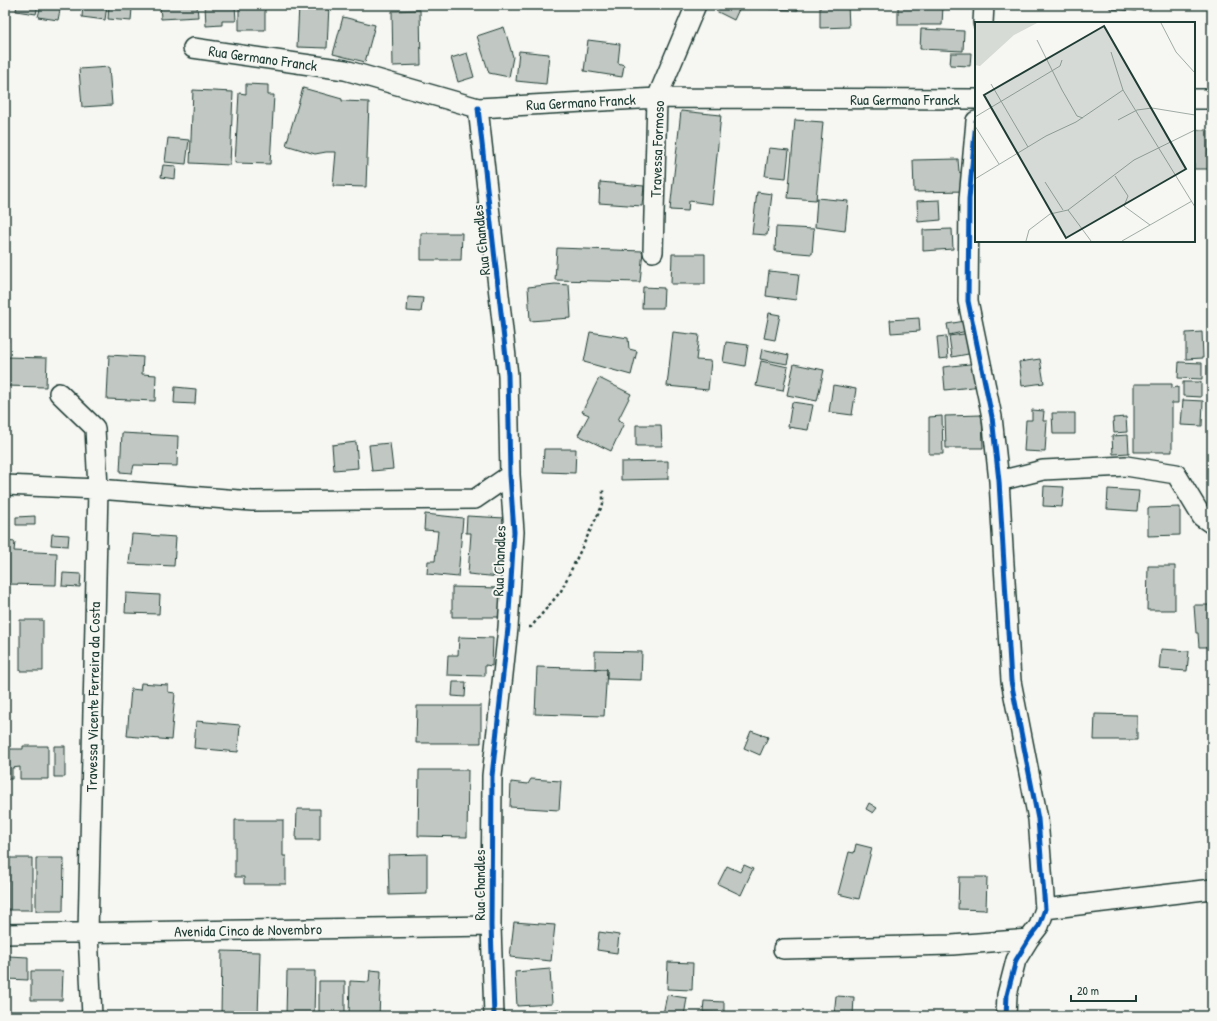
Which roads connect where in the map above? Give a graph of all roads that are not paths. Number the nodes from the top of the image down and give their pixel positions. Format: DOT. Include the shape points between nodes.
graph roads {
  1 [pos="696,5"];
  2 [pos="984,5"];
  3 [pos="983,22"];
  4 [pos="193,48"];
  5 [pos="657,98"];
  6 [pos="975,99"];
  7 [pos="1195,99"];
  8 [pos="1212,99"];
  9 [pos="478,108"];
  10 [pos="975,132"];
  11 [pos="653,252"];
  12 [pos="59,393"];
  13 [pos="510,474"];
  14 [pos="999,481"];
  15 [pos="5,485"];
  16 [pos="98,489"];
  17 [pos="1212,524"];
  18 [pos="1212,889"];
  19 [pos="1045,908"];
  20 [pos="491,926"];
  21 [pos="88,933"];
  22 [pos="5,934"];
  23 [pos="1029,939"];
  24 [pos="783,949"];
  25 [pos="92,1016"];
  26 [pos="494,1016"];
  27 [pos="1006,1016"];
  1 -- 5 [label="street, Travessa Formoso"];
  2 -- 3 [label="street"];
  4 -- 9 [label="street, Rua Germano Franck" via="345,70"];
  5 -- 6 [label="street, Rua Germano Franck"];
  5 -- 9 [label="street, Rua Germano Franck"];
  5 -- 11 [label="street, Travessa Formoso"];
  7 -- 8 [label="street"];
  9 -- 13 [label="street, Rua Chandles" via="508,375"];
  10 -- 14 [label="street" via="969,199 968,301 992,417"];
  12 -- 16 [label="street, Travessa Vicente Ferreira da Costa" via="94,428"];
  13 -- 16 [label="street" via="475,499 252,501"];
  13 -- 20 [label="street, Rua Chandles" via="514,532 508,628 492,776"];
  14 -- 17 [label="street" via="1043,470 1126,466 1176,474 1202,517"];
  14 -- 19 [label="street" via="1011,681 1038,819"];
  15 -- 16 [label="street"];
  16 -- 21 [label="street, Travessa Vicente Ferreira da Costa"];
  18 -- 19 [label="street"];
  19 -- 23 [label="street" via="1039,926"];
  20 -- 21 [label="street, Avenida Cinco de Novembro"];
  20 -- 26 [label="street, Rua Chandles"];
  21 -- 22 [label="street, Avenida Cinco de Novembro"];
  21 -- 25 [label="street, Travessa Vicente Ferreira da Costa"];
  23 -- 24 [label="street" via="952,945"];
  23 -- 27 [label="street" via="1016,960 1007,995"];
}
